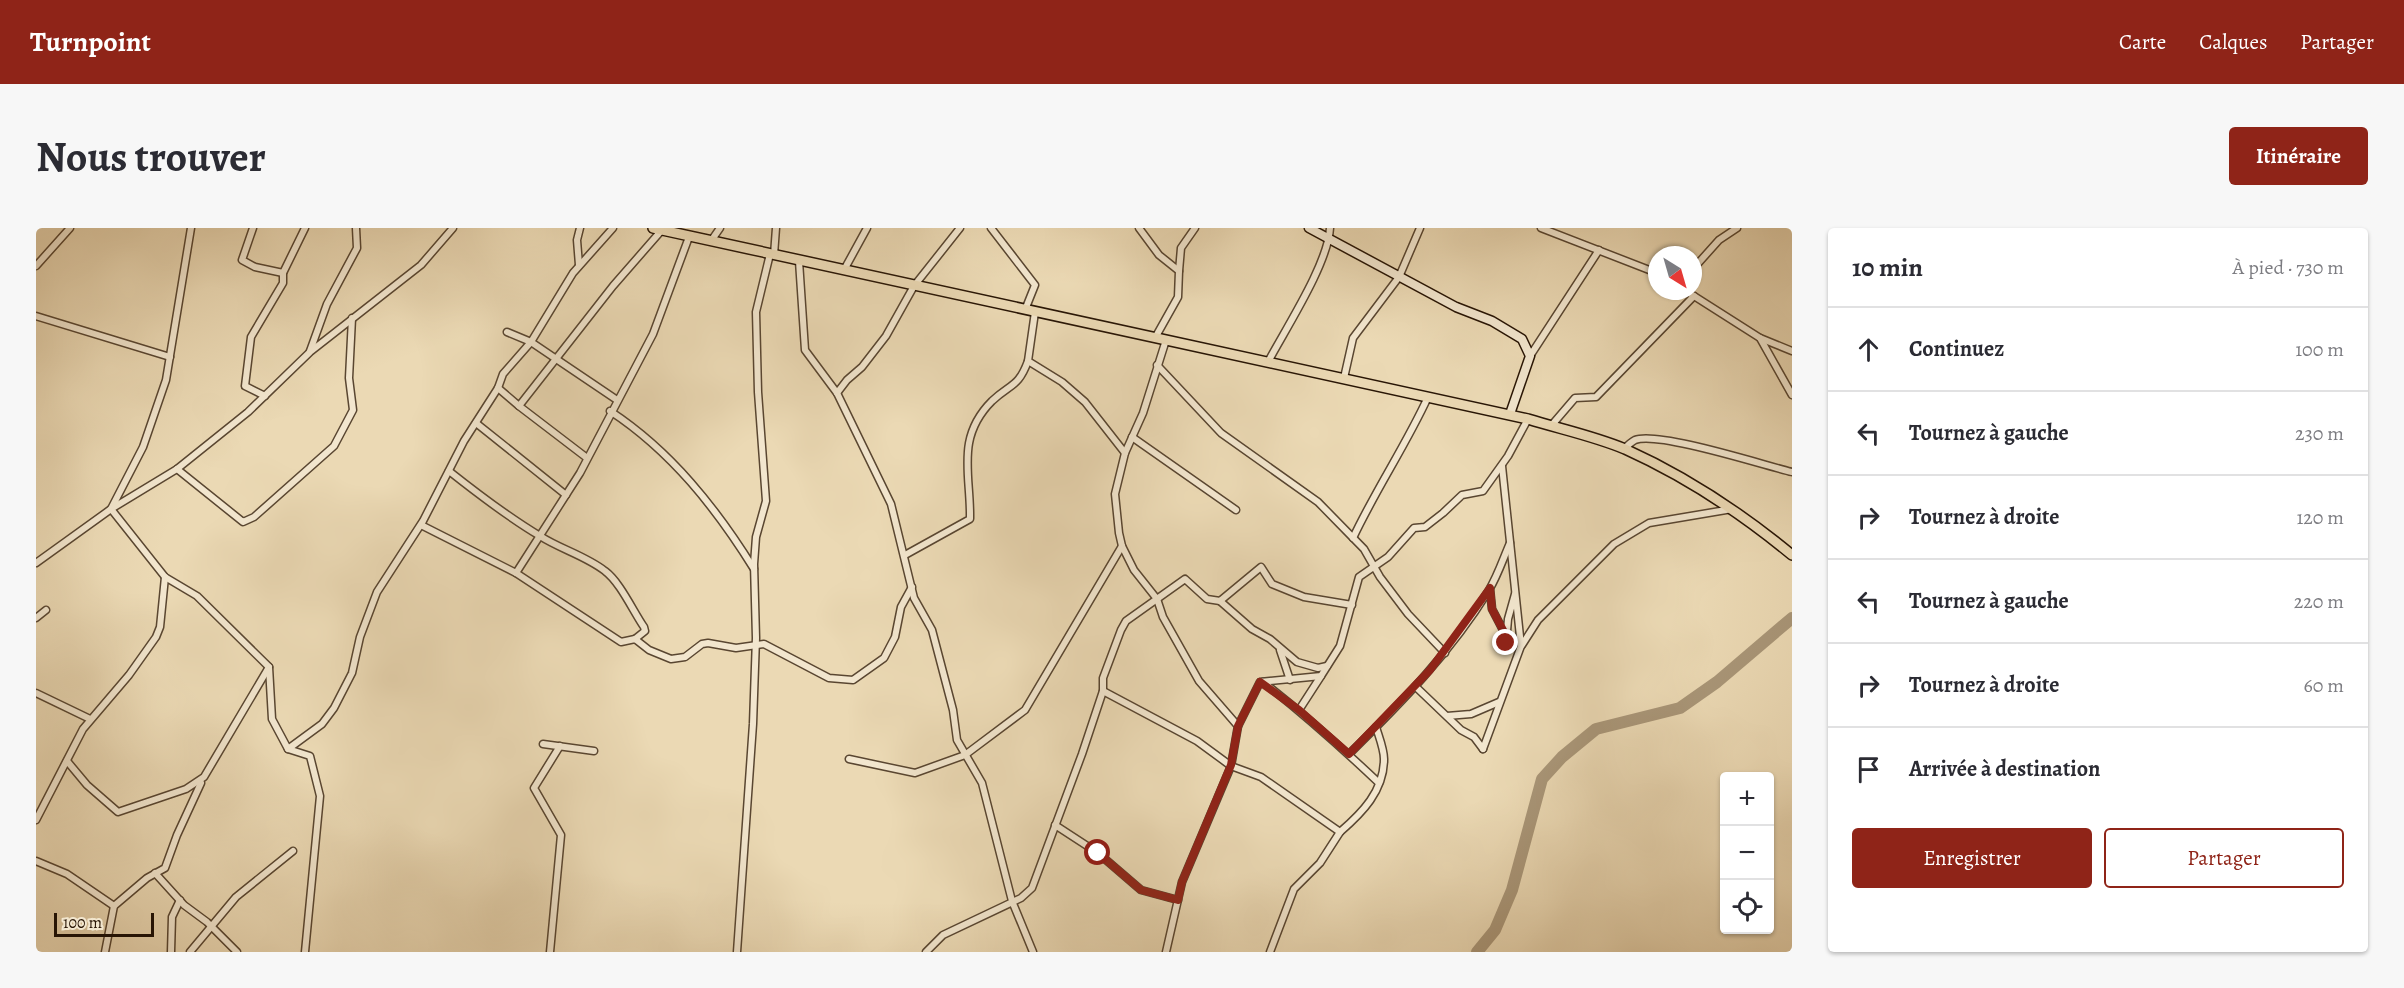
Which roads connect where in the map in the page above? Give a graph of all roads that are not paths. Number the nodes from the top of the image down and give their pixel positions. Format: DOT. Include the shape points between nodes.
graph roads {
  1 [pos="69,228"];
  2 [pos="191,228"];
  3 [pos="254,228"];
  4 [pos="305,228"];
  5 [pos="356,228"];
  6 [pos="453,228"];
  7 [pos="579,228"];
  8 [pos="613,228"];
  9 [pos="720,228"];
  10 [pos="776,228"];
  11 [pos="867,228"];
  12 [pos="960,228"];
  13 [pos="991,228"];
  14 [pos="1140,228"];
  15 [pos="1195,228"];
  16 [pos="1309,228"];
  17 [pos="1330,228"];
  18 [pos="1419,228"];
  19 [pos="1541,228"];
  20 [pos="1737,228"];
  21 [pos="657,229"];
  22 [pos="688,237"];
  23 [pos="1329,240"];
  24 [pos="711,241"];
  25 [pos="1599,250"];
  26 [pos="772,255"];
  27 [pos="1702,259"];
  28 [pos="799,261"];
  29 [pos="579,265"];
  30 [pos="36,266"];
  31 [pos="1648,269"];
  32 [pos="844,270"];
  33 [pos="1179,271"];
  34 [pos="283,273"];
  35 [pos="1399,277"];
  36 [pos="914,286"];
  37 [pos="1683,300"];
  38 [pos="1700,300"];
  39 [pos="1030,311"];
  40 [pos="36,316"];
  41 [pos="352,318"];
  42 [pos="507,332"];
  43 [pos="1155,338"];
  44 [pos="1760,338"];
  45 [pos="1166,340"];
  46 [pos="531,342"];
  47 [pos="1792,351"];
  48 [pos="310,352"];
  49 [pos="1530,356"];
  50 [pos="170,357"];
  51 [pos="554,360"];
  52 [pos="1028,361"];
  53 [pos="1268,362"];
  54 [pos="1157,365"];
  55 [pos="1344,378"];
  56 [pos="498,388"];
  57 [pos="837,393"];
  58 [pos="1792,395"];
  59 [pos="265,396"];
  60 [pos="1428,397"];
  61 [pos="617,400"];
  62 [pos="519,406"];
  63 [pos="610,411"];
  64 [pos="1510,414"];
  65 [pos="1528,419"];
  66 [pos="476,423"];
  67 [pos="1551,426"];
  68 [pos="1132,437"];
  69 [pos="1624,449"];
  70 [pos="1125,453"];
  71 [pos="587,458"];
  72 [pos="1502,465"];
  73 [pos="177,469"];
  74 [pos="449,471"];
  75 [pos="1792,472"];
  76 [pos="566,495"];
  77 [pos="1733,508"];
  78 [pos="111,509"];
  79 [pos="1236,510"];
  80 [pos="421,525"];
  81 [pos="541,537"];
  82 [pos="1353,538"];
  83 [pos="1510,543"];
  84 [pos="1122,546"];
  85 [pos="905,555"];
  86 [pos="1792,555"];
  87 [pos="36,562"];
  88 [pos="1374,566"];
  89 [pos="754,569"];
  90 [pos="516,573"];
  91 [pos="165,577"];
  92 [pos="912,587"];
  93 [pos="1490,588"];
  94 [pos="1516,590"];
  95 [pos="1157,599"];
  96 [pos="1220,601"];
  97 [pos="1352,605"];
  98 [pos="46,610"];
  99 [pos="36,618"];
  100 [pos="635,639"];
  101 [pos="756,644"];
  102 [pos="1279,646"];
  103 [pos="1521,646"];
  104 [pos="1445,653"];
  105 [pos="1327,666"];
  106 [pos="269,667"];
  107 [pos="1321,676"];
  108 [pos="1290,680"];
  109 [pos="1263,682"];
  110 [pos="1416,687"];
  111 [pos="1103,691"];
  112 [pos="36,693"];
  113 [pos="1499,702"];
  114 [pos="1299,710"];
  115 [pos="1447,716"];
  116 [pos="90,719"];
  117 [pos="1238,726"];
  118 [pos="1376,727"];
  119 [pos="543,744"];
  120 [pos="560,746"];
  121 [pos="288,749"];
  122 [pos="594,751"];
  123 [pos="1349,754"];
  124 [pos="965,755"];
  125 [pos="849,759"];
  126 [pos="67,761"];
  127 [pos="1231,765"];
  128 [pos="205,775"];
  129 [pos="1379,783"];
  130 [pos="37,816"];
  131 [pos="1055,825"];
  132 [pos="1340,832"];
  133 [pos="293,851"];
  134 [pos="36,861"];
  135 [pos="155,873"];
  136 [pos="180,900"];
  137 [pos="1178,900"];
  138 [pos="1012,901"];
  139 [pos="114,906"];
  140 [pos="212,927"];
  141 [pos="105,952"];
  142 [pos="171,952"];
  143 [pos="190,952"];
  144 [pos="237,952"];
  145 [pos="305,952"];
  146 [pos="550,952"];
  147 [pos="737,952"];
  148 [pos="926,952"];
  149 [pos="1033,952"];
  150 [pos="1166,952"];
  151 [pos="1270,952"];
  1 -- 30 [label="street"];
  2 -- 50 [label="street"];
  3 -- 34 [label="street" via="242,260"];
  4 -- 34 [label="street"];
  5 -- 48 [label="street" via="357,248 327,304"];
  6 -- 41 [label="street" via="421,265"];
  7 -- 29 [label="street"];
  8 -- 29 [label="street"];
  9 -- 24 [label="street"];
  10 -- 26 [label="street"];
  11 -- 32 [label="street"];
  12 -- 36 [label="street"];
  13 -- 39 [label="street" via="1035,285"];
  14 -- 33 [label="street" via="1159,255"];
  15 -- 33 [label="street" via="1181,248"];
  16 -- 23 [label="street"];
  17 -- 23 [label="street"];
  18 -- 35 [label="street"];
  19 -- 25 [label="street"];
  20 -- 27 [label="street"];
  21 -- 22 [label="main road"];
  21 -- 51 [label="street"];
  22 -- 24 [label="main road"];
  22 -- 61 [label="street" via="653,334"];
  23 -- 35 [label="street"];
  23 -- 53 [label="street"];
  24 -- 26 [label="main road"];
  25 -- 31 [label="street"];
  25 -- 49 [label="street"];
  26 -- 28 [label="main road"];
  26 -- 89 [label="street" via="756,312 766,501 756,537"];
  28 -- 32 [label="main road"];
  28 -- 57 [label="street" via="805,350"];
  29 -- 46 [label="street"];
  32 -- 36 [label="main road"];
  33 -- 43 [label="street" via="1178,297"];
  34 -- 59 [label="street" via="283,283 251,337 245,386"];
  35 -- 49 [label="street" via="1522,339"];
  35 -- 55 [label="street" via="1353,338"];
  36 -- 39 [label="main road"];
  36 -- 57 [label="street" via="886,336"];
  37 -- 67 [label="street" via="1596,397 1575,398"];
  38 -- 44 [label="street"];
  39 -- 43 [label="main road"];
  39 -- 52 [label="street"];
  40 -- 50 [label="street"];
  41 -- 48 [label="street"];
  41 -- 73 [label="street" via="352,410 334,446 254,517 243,522"];
  42 -- 46 [label="street"];
  43 -- 45 [label="main road"];
  44 -- 47 [label="street"];
  44 -- 58 [label="street"];
  45 -- 53 [label="main road"];
  45 -- 54 [label="street"];
  46 -- 51 [label="street"];
  46 -- 56 [label="street" via="504,374"];
  48 -- 59 [label="street"];
  49 -- 64 [label="street"];
  50 -- 78 [label="street" via="143,447"];
  51 -- 61 [label="street"];
  51 -- 62 [label="street"];
  52 -- 70 [label="street" via="1085,402"];
  52 -- 85 [label="street" via="1022,378 992,402 972,430 966,455 970,519"];
  53 -- 55 [label="main road"];
  54 -- 68 [label="street"];
  54 -- 82 [label="street" via="1221,434 1318,502"];
  55 -- 60 [label="main road"];
  56 -- 62 [label="street"];
  56 -- 66 [label="street"];
  57 -- 85 [label="street" via="891,504"];
  59 -- 73 [label="street"];
  60 -- 64 [label="main road"];
  60 -- 82 [label="street"];
  61 -- 63 [label="street"];
  62 -- 71 [label="street"];
  63 -- 71 [label="street"];
  63 -- 89 [label="street" via="666,454 723,522"];
  64 -- 65 [label="main road"];
  65 -- 67 [label="main road"];
  65 -- 72 [label="street"];
  66 -- 74 [label="street"];
  66 -- 76 [label="street"];
  67 -- 69 [label="main road"];
  68 -- 70 [label="street"];
  68 -- 79 [label="street"];
  69 -- 75 [label="street" via="1636,440 1655,440 1707,449"];
  69 -- 77 [label="main road"];
  70 -- 84 [label="street" via="1115,494"];
  71 -- 76 [label="street"];
  72 -- 83 [label="street"];
  72 -- 88 [label="street" via="1483,491 1462,495 1434,520 1414,528 1388,557"];
  73 -- 78 [label="street"];
  74 -- 80 [label="street"];
  74 -- 81 [label="street"];
  76 -- 81 [label="street"];
  77 -- 86 [label="main road"];
  77 -- 103 [label="street" via="1649,524 1614,544 1538,620"];
  78 -- 87 [label="street"];
  78 -- 91 [label="street"];
  80 -- 90 [label="street"];
  80 -- 121 [label="street" via="377,592 352,673 334,708 322,724"];
  81 -- 90 [label="street"];
  81 -- 100 [label="street" via="611,576 644,627 645,631"];
  82 -- 88 [label="street"];
  83 -- 93 [label="street"];
  83 -- 94 [label="street"];
  84 -- 95 [label="street" via="1134,570"];
  84 -- 124 [label="street" via="1025,710"];
  85 -- 92 [label="street"];
  88 -- 97 [label="street" via="1359,578"];
  88 -- 104 [label="street" via="1408,614"];
  89 -- 101 [label="street"];
  90 -- 100 [label="street" via="621,642"];
  91 -- 106 [label="street" via="197,596"];
  91 -- 116 [label="street" via="156,637"];
  92 -- 101 [label="street" via="884,658 854,680 829,678 764,644"];
  92 -- 124 [label="street" via="932,630 957,740"];
  93 -- 94 [label="street" via="1492,609 1506,643"];
  93 -- 104 [label="street"];
  94 -- 103 [label="street"];
  95 -- 96 [label="street" via="1185,579 1207,599"];
  95 -- 111 [label="street" via="1123,624 1102,678"];
  95 -- 117 [label="street" via="1199,681"];
  96 -- 97 [label="street" via="1261,567 1272,584 1304,597"];
  96 -- 102 [label="street"];
  97 -- 105 [label="street" via="1340,646"];
  98 -- 99 [label="street"];
  100 -- 101 [label="street" via="671,659 685,657 702,644 736,648"];
  101 -- 147 [label="street"];
  102 -- 105 [label="street" via="1298,662 1318,668"];
  102 -- 108 [label="street"];
  103 -- 113 [label="street"];
  104 -- 110 [label="street"];
  105 -- 107 [label="street"];
  106 -- 121 [label="street" via="272,719"];
  106 -- 128 [label="street"];
  107 -- 108 [label="street"];
  107 -- 114 [label="street"];
  108 -- 109 [label="street"];
  109 -- 114 [label="street"];
  109 -- 117 [label="street"];
  110 -- 115 [label="street"];
  110 -- 118 [label="street"];
  111 -- 127 [label="street" via="1197,741"];
  111 -- 131 [label="street"];
  112 -- 116 [label="street"];
  113 -- 115 [label="street" via="1471,714"];
  113 -- 115 [label="street" via="1483,749"];
  114 -- 123 [label="street"];
  116 -- 126 [label="street"];
  117 -- 127 [label="street"];
  118 -- 123 [label="street"];
  118 -- 129 [label="street" via="1384,759"];
  119 -- 120 [label="street"];
  120 -- 122 [label="street"];
  120 -- 146 [label="street" via="534,788 561,835"];
  121 -- 145 [label="street" via="310,756 320,796"];
  123 -- 129 [label="street"];
  124 -- 125 [label="street" via="915,773"];
  124 -- 138 [label="street" via="981,783"];
  126 -- 128 [label="street" via="118,812 186,789"];
  126 -- 130 [label="street"];
  127 -- 132 [label="street" via="1262,777"];
  127 -- 137 [label="street"];
  128 -- 135 [label="street" via="165,868"];
  129 -- 132 [label="street" via="1365,810"];
  131 -- 137 [label="street" via="1098,853 1141,890"];
  131 -- 138 [label="street" via="1032,888"];
  132 -- 151 [label="street" via="1320,863 1294,889"];
  133 -- 140 [label="street" via="236,897"];
  134 -- 139 [label="street" via="67,874"];
  135 -- 136 [label="street"];
  135 -- 139 [label="street"];
  136 -- 140 [label="street"];
  136 -- 142 [label="street" via="172,916"];
  137 -- 150 [label="street"];
  138 -- 148 [label="street" via="943,935"];
  138 -- 149 [label="street"];
  139 -- 141 [label="street"];
  140 -- 143 [label="street"];
  140 -- 144 [label="street"];
}
